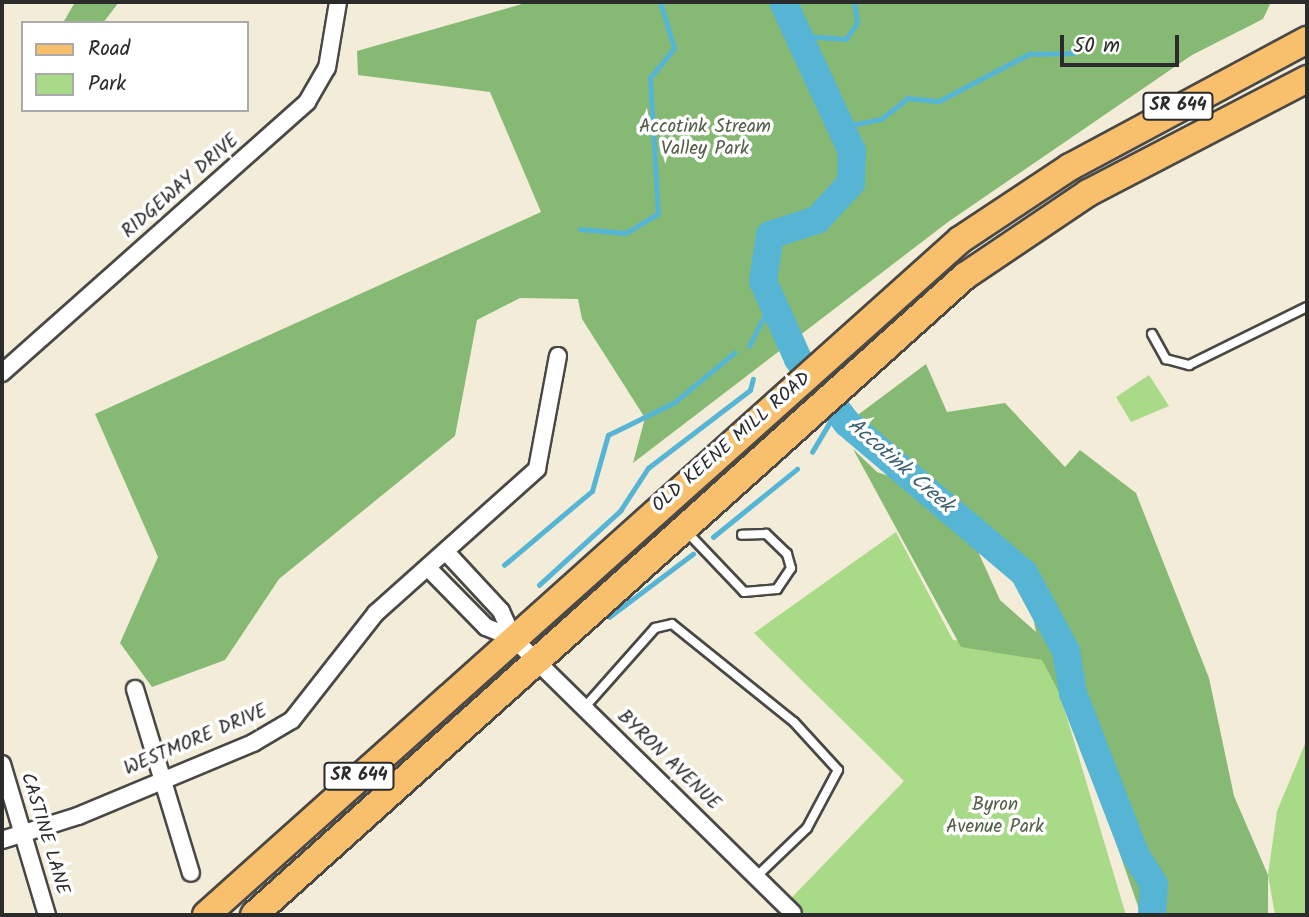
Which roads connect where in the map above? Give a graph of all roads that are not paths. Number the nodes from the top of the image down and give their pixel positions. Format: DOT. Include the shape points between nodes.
graph roads {
  1 [pos="338,2"];
  2 [pos="1307,40"];
  3 [pos="1307,79"];
  4 [pos="1307,307"];
  5 [pos="1152,334"];
  6 [pos="558,356"];
  7 [pos="2,373"];
  8 [pos="680,527"];
  9 [pos="742,535"];
  10 [pos="448,554"];
  11 [pos="430,570"];
  12 [pos="513,638"];
  13 [pos="536,660"];
  14 [pos="135,690"];
  15 [pos="584,708"];
  16 [pos="2,764"];
  17 [pos="162,777"];
  18 [pos="23,834"];
  19 [pos="2,840"];
  20 [pos="191,873"];
  21 [pos="756,877"];
  22 [pos="793,913"];
  23 [pos="47,915"];
  24 [pos="206,915"];
  25 [pos="254,915"];
  1 -- 7 [label="street, RIDGEWAY DRIVE" via="327,68 307,103"];
  2 -- 12 [label="main road, OLD KEENE MILL ROAD / SR 644" via="1167,111 1017,200 960,240"];
  3 -- 8 [label="main road, OLD KEENE MILL ROAD / SR 644" via="1064,207 965,276"];
  4 -- 5 [label="lane" via="1189,365 1166,359"];
  6 -- 10 [label="street, WESTMORE DRIVE" via="537,469"];
  8 -- 9 [label="lane" via="744,592 777,589 790,568 787,554 765,534"];
  8 -- 13 [label="main road, OLD KEENE MILL ROAD / SR 644"];
  10 -- 11 [label="street, WESTMORE DRIVE"];
  10 -- 12 [label="street" via="501,611"];
  11 -- 12 [label="street" via="486,627"];
  11 -- 17 [label="street, WESTMORE DRIVE" via="376,614 292,720 253,743"];
  12 -- 13 [label="street, BYRON AVENUE"];
  12 -- 24 [label="main road, OLD KEENE MILL ROAD / SR 644"];
  13 -- 15 [label="street, BYRON AVENUE"];
  13 -- 25 [label="main road, OLD KEENE MILL ROAD / SR 644"];
  14 -- 17 [label="street"];
  15 -- 21 [label="street, BYRON AVENUE"];
  15 -- 21 [label="lane" via="655,628 672,624 794,722 838,770 807,828"];
  16 -- 18 [label="street, CASTINE LANE"];
  17 -- 18 [label="street, WESTMORE DRIVE"];
  17 -- 20 [label="street"];
  18 -- 19 [label="street, WESTMORE DRIVE"];
  18 -- 23 [label="street, CASTINE LANE"];
  21 -- 22 [label="street, BYRON AVENUE"];
}
